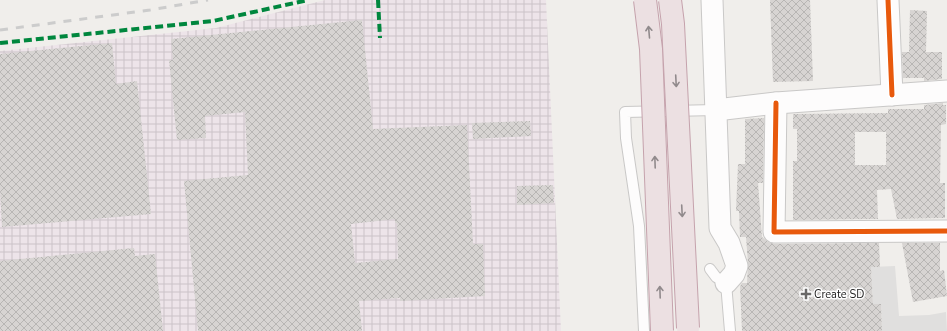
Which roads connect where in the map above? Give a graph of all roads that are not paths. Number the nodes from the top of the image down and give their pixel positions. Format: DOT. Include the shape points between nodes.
graph roads {
  1 [pos="645,0"];
  2 [pos="670,0"];
  3 [pos="712,0"];
  4 [pos="888,0"];
  5 [pos="947,92"];
  6 [pos="892,95"];
  7 [pos="776,103"];
  8 [pos="716,110"];
  9 [pos="947,231"];
  10 [pos="710,269"];
  11 [pos="726,283"];
  12 [pos="688,328"];
  13 [pos="644,331"];
  14 [pos="662,331"];
  15 [pos="730,331"];
  14 -- 1 [label="highway, one-way, bridge" via="651,49"];
  2 -- 12 [label="highway, one-way, bridge"];
  3 -- 8 [label="street"];
  4 -- 6 [label="street"];
  5 -- 6 [label="street"];
  6 -- 7 [label="street"];
  7 -- 8 [label="street"];
  7 -- 9 [label="street" via="774,232"];
  8 -- 11 [label="street" via="720,228 729,243 737,266"];
  8 -- 13 [label="lane" via="625,112 626,138 639,226"];
  10 -- 11 [label="lane" via="716,277"];
  11 -- 15 [label="lane"];
}
